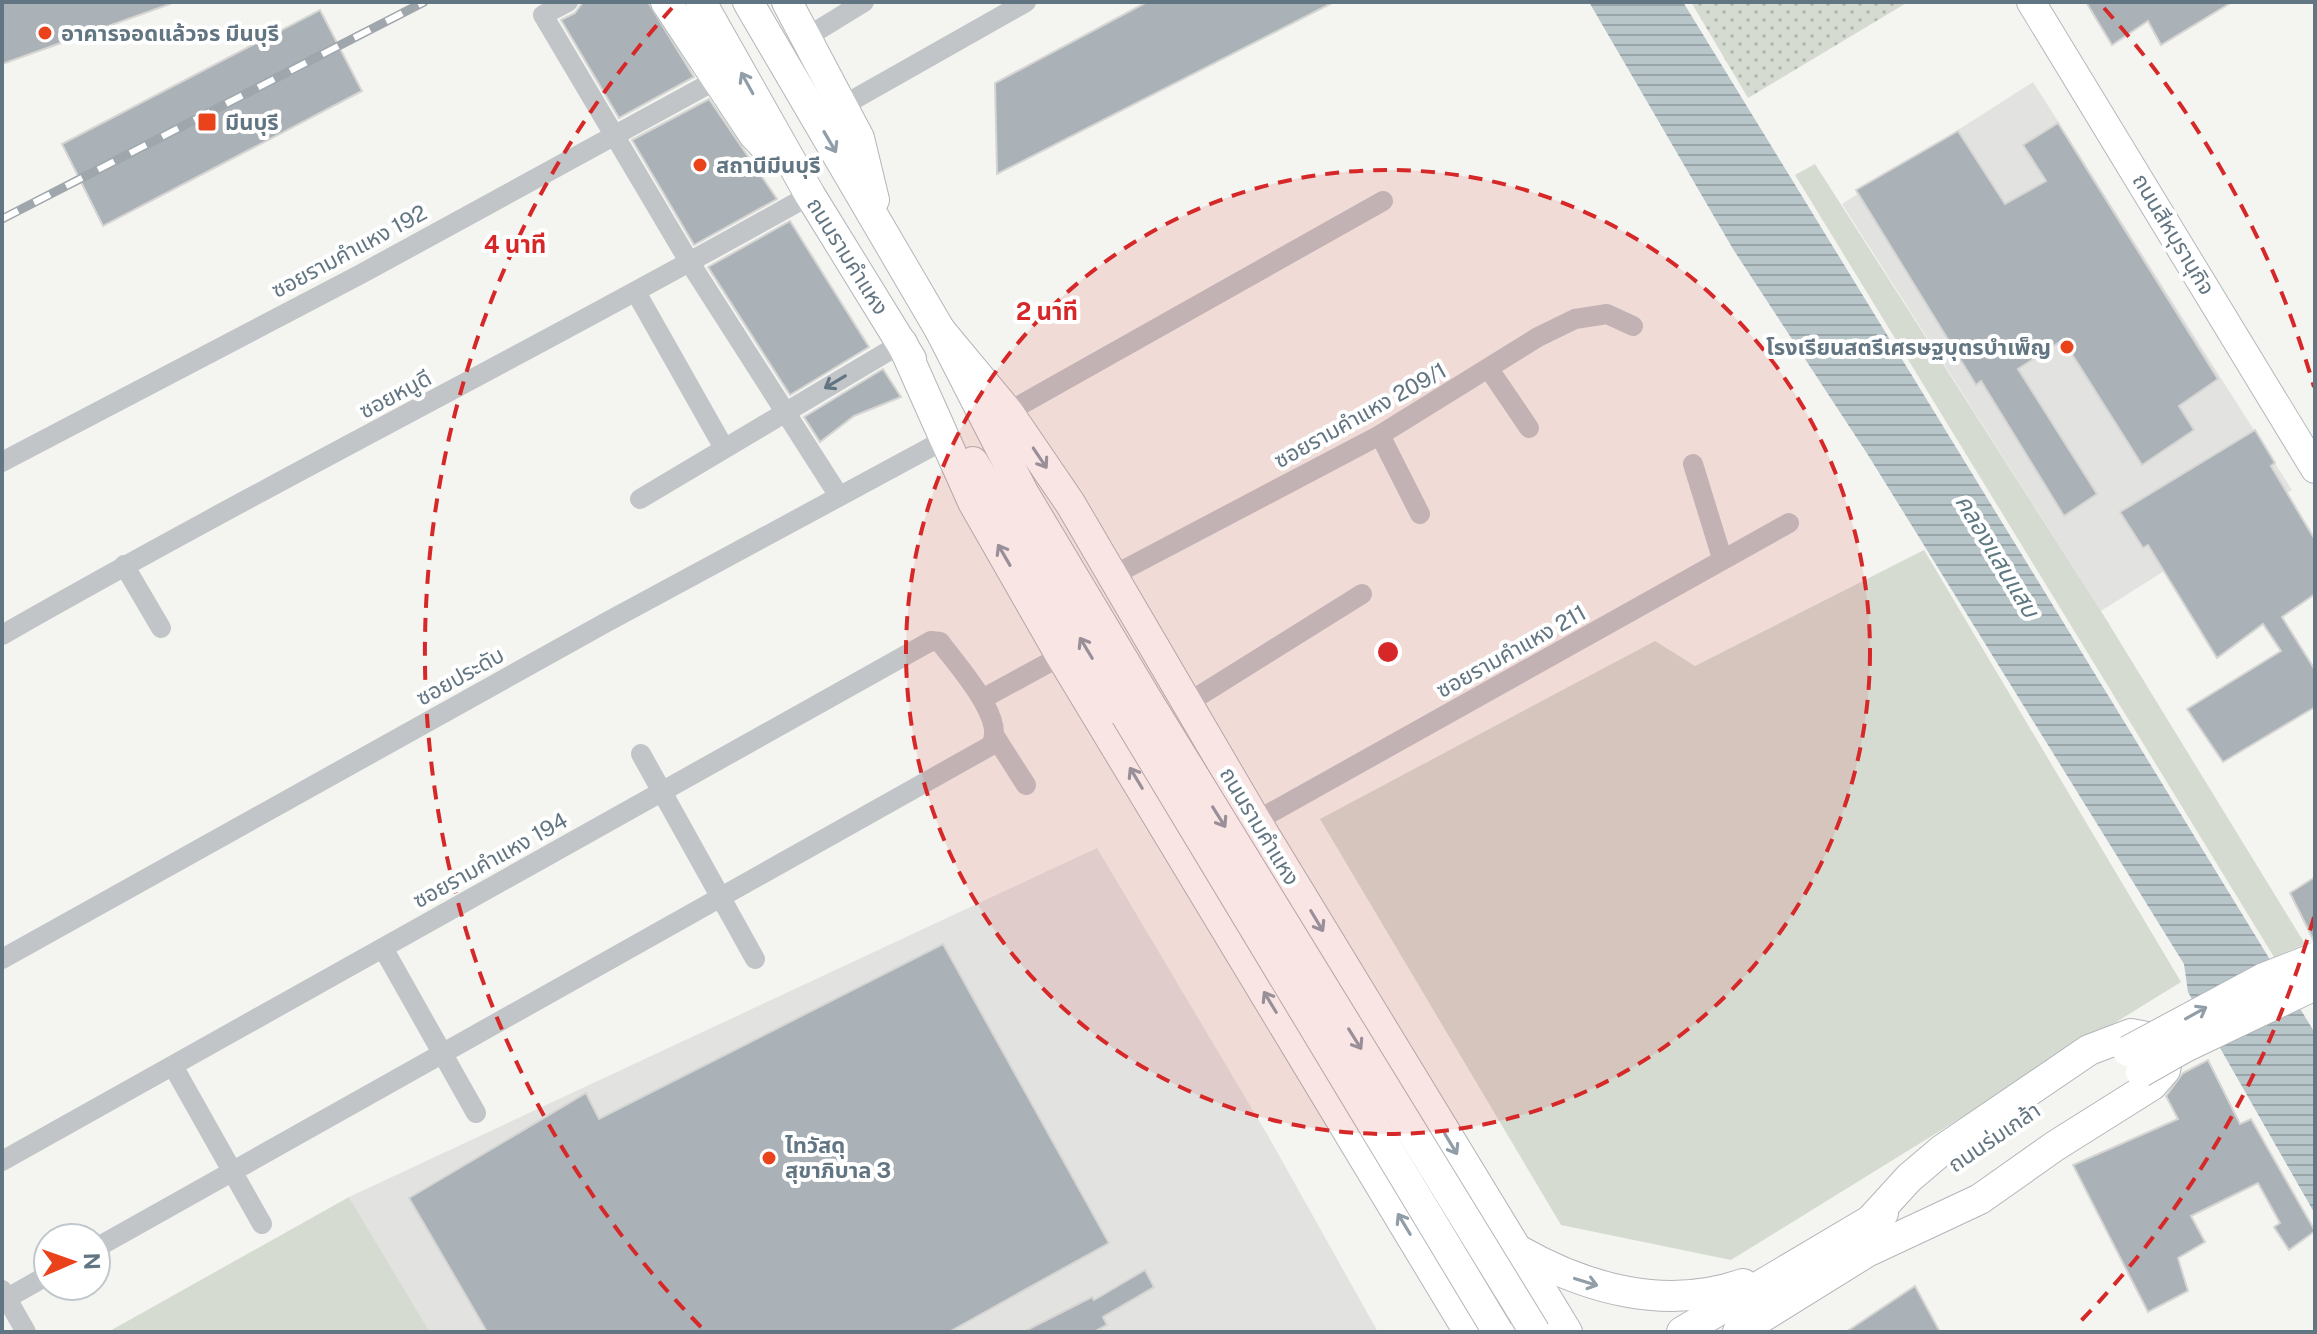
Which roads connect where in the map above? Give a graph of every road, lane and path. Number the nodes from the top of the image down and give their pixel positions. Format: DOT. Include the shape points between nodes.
graph roads {
  1 [pos="568,2"];
  2 [pos="666,2"];
  3 [pos="748,2"];
  4 [pos="787,2"];
  5 [pos="864,2"];
  6 [pos="1026,2"];
  7 [pos="2031,2"];
  8 [pos="704,6"];
  9 [pos="807,37"];
  10 [pos="716,80"];
  11 [pos="844,105"];
  12 [pos="616,135"];
  13 [pos="810,195"];
  14 [pos="1383,201"];
  15 [pos="877,222"];
  16 [pos="690,263"];
  17 [pos="637,294"];
  18 [pos="1633,326"];
  19 [pos="940,330"];
  20 [pos="902,343"];
  21 [pos="1489,369"];
  22 [pos="1008,412"];
  23 [pos="783,413"];
  24 [pos="1529,428"];
  25 [pos="1380,435"];
  26 [pos="944,440"];
  27 [pos="724,448"];
  28 [pos="2,462"];
  29 [pos="1693,464"];
  30 [pos="2315,469"];
  31 [pos="839,496"];
  32 [pos="640,499"];
  33 [pos="1420,514"];
  34 [pos="1789,523"];
  35 [pos="1722,558"];
  36 [pos="124,565"];
  37 [pos="1112,576"];
  38 [pos="1362,594"];
  39 [pos="161,628"];
  40 [pos="2,635"];
  41 [pos="1061,656"];
  42 [pos="982,699"];
  43 [pos="1186,704"];
  44 [pos="1137,709"];
  45 [pos="996,738"];
  46 [pos="641,754"];
  47 [pos="1026,785"];
  48 [pos="661,792"];
  49 [pos="1256,821"];
  50 [pos="721,897"];
  51 [pos="383,948"];
  52 [pos="2315,958"];
  53 [pos="2,959"];
  54 [pos="755,959"];
  55 [pos="2315,985"];
  56 [pos="441,1054"];
  57 [pos="2134,1061"];
  58 [pos="173,1066"];
  59 [pos="476,1113"];
  60 [pos="2,1161"];
  61 [pos="232,1172"];
  62 [pos="1499,1222"];
  63 [pos="262,1224"];
  64 [pos="1870,1237"];
  65 [pos="112,1239"];
  66 [pos="1515,1249"];
  67 [pos="1426,1260"];
  68 [pos="1796,1280"];
  69 [pos="32,1282"];
  70 [pos="3,1296"];
  71 [pos="1462,1326"];
  72 [pos="26,1332"];
  73 [pos="1498,1332"];
  74 [pos="1535,1332"];
  75 [pos="1567,1332"];
  76 [pos="1682,1332"];
  77 [pos="1738,1332"];
  78 [pos="1766,1332"];
  1 -- 12 [label="street" via="543,15"];
  2 -- 10 [label="main road"];
  3 -- 15 [label="main road, ถนนรามคำแหง, one-way"];
  4 -- 9 [label="main road"];
  5 -- 9 [label="street"];
  6 -- 11 [label="street"];
  7 -- 30 [label="main road, ถนนสีหบุรานุกิจ"];
  13 -- 8 [label="main road, ถนนรามคำแหง, one-way"];
  9 -- 11 [label="main road"];
  10 -- 12 [label="street, ซอยรามคำแหง 192"];
  10 -- 13 [label="main road" via="754,135"];
  11 -- 15 [label="main road" via="870,172"];
  12 -- 16 [label="street"];
  12 -- 28 [label="street, ซอยรามคำแหง 192"];
  13 -- 16 [label="street, ซอยหนูดี"];
  13 -- 20 [label="main road, ถนนรามคำแหง"];
  14 -- 22 [label="street"];
  15 -- 19 [label="main road, ถนนรามคำแหง"];
  16 -- 17 [label="street, ซอยหนูดี"];
  16 -- 23 [label="street"];
  17 -- 27 [label="street"];
  17 -- 36 [label="street, ซอยหนูดี"];
  18 -- 21 [label="street, ซอยรามคำแหง 209/1" via="1607,314 1575,319"];
  19 -- 22 [label="main road, ถนนรามคำแหง"];
  19 -- 44 [label="main road, ถนนรามคำแหง"];
  20 -- 23 [label="street, one-way"];
  20 -- 26 [label="main road, ถนนรามคำแหง"];
  44 -- 20 [label="main road, ถนนรามคำแหง, one-way"];
  21 -- 24 [label="street"];
  21 -- 25 [label="street, ซอยรามคำแหง 209/1"];
  22 -- 37 [label="main road, ถนนรามคำแหง, one-way"];
  23 -- 27 [label="street"];
  23 -- 31 [label="street"];
  25 -- 33 [label="street"];
  25 -- 37 [label="street, ซอยรามคำแหง 209/1"];
  26 -- 31 [label="street, ซอยประดับ"];
  41 -- 26 [label="main road, ถนนรามคำแหง, one-way" via="973,502"];
  27 -- 32 [label="street"];
  29 -- 35 [label="street"];
  31 -- 53 [label="street, ซอยประดับ"];
  34 -- 35 [label="street, ซอยรามคำแหง 211"];
  35 -- 49 [label="street, ซอยรามคำแหง 211"];
  36 -- 39 [label="street"];
  36 -- 40 [label="street, ซอยหนูดี"];
  37 -- 43 [label="main road, ถนนรามคำแหง"];
  38 -- 43 [label="street"];
  41 -- 42 [label="street"];
  67 -- 41 [label="main road, ถนนรามคำแหง, one-way"];
  42 -- 45 [label="street, ซอยรามคำแหง 194"];
  42 -- 48 [label="street, ซอยรามคำแหง 194" via="940,642 931,641"];
  43 -- 49 [label="main road, ถนนรามคำแหง"];
  44 -- 73 [label="main road, ถนนรามคำแหง, bridge"];
  44 -- 74 [label="main road, ถนนรามคำแหง, one-way, bridge"];
  45 -- 47 [label="street, ซอยรามคำแหง 194"];
  45 -- 50 [label="street"];
  46 -- 48 [label="street"];
  48 -- 50 [label="street"];
  48 -- 51 [label="street, ซอยรามคำแหง 194"];
  49 -- 62 [label="main road, ถนนรามคำแหง, one-way"];
  50 -- 54 [label="street"];
  50 -- 56 [label="street"];
  51 -- 56 [label="street"];
  51 -- 58 [label="street, ซอยรามคำแหง 194"];
  57 -- 52 [label="main road, ถนนร่มเกล้า, one-way, bridge" via="2264,978"];
  55 -- 57 [label="main road, ถนนร่มเกล้า, bridge" via="2195,1042"];
  56 -- 59 [label="street"];
  56 -- 61 [label="street"];
  57 -- 64 [label="main road, ถนนร่มเกล้า" via="2036,1108"];
  58 -- 60 [label="street, ซอยรามคำแหง 194"];
  58 -- 61 [label="street"];
  61 -- 63 [label="street"];
  61 -- 65 [label="street"];
  62 -- 66 [label="main road, ถนนรามคำแหง"];
  62 -- 67 [label="main road" via="1531,1302 1532,1315 1525,1326 1501,1326"];
  64 -- 64 [label="main road" via="1909,1178 2089,1050 2131,1034 2162,1047 2165,1070 2152,1085 1980,1199"];
  64 -- 68 [label="main road, ถนนร่มเกล้า"];
  66 -- 68 [label="main road, one-way" via="1583,1282 1648,1294 1707,1295"];
  66 -- 75 [label="main road, ถนนรามคำแหง"];
  67 -- 71 [label="main road, ถนนรามคำแหง"];
  68 -- 76 [label="main road, ถนนร่มเกล้า"];
  68 -- 77 [label="main road, ถนนร่มเกล้า"];
  68 -- 78 [label="main road"];
  69 -- 70 [label="street"];
  70 -- 72 [label="street"];
}
